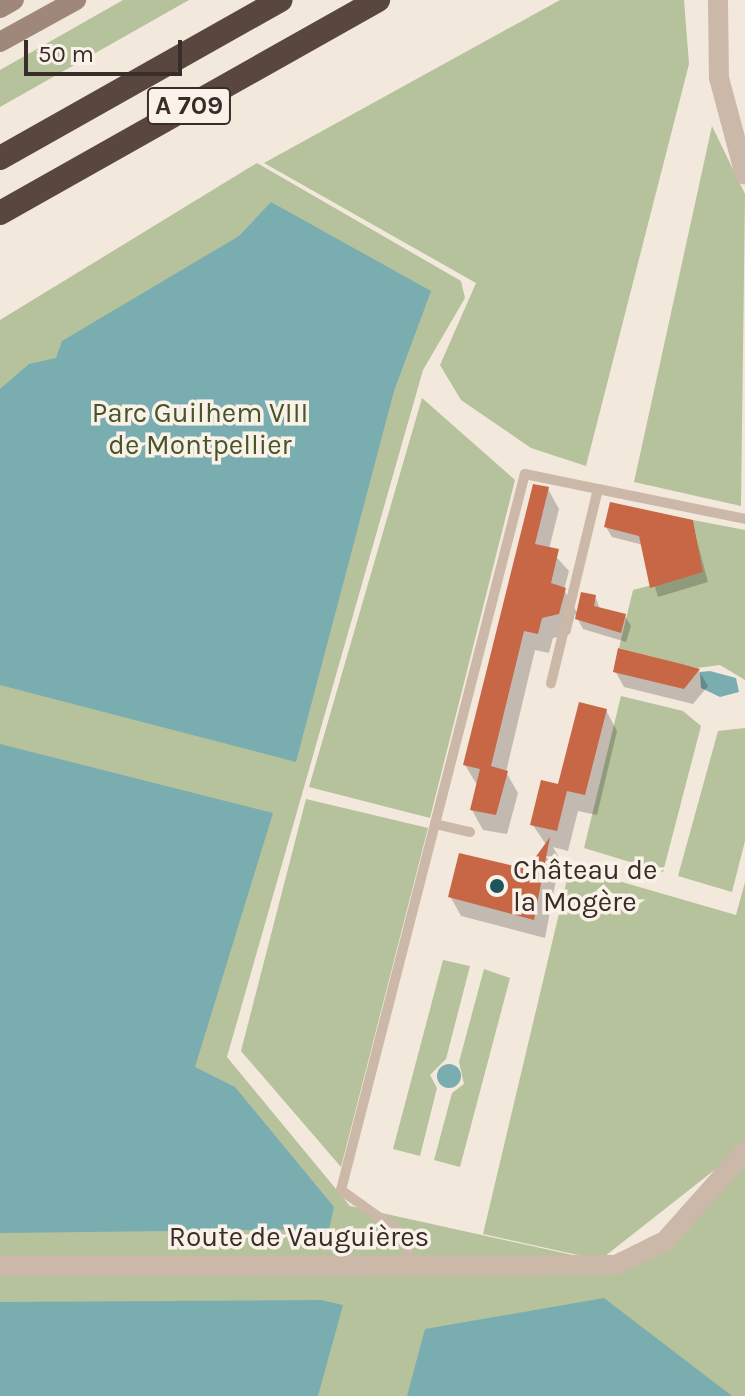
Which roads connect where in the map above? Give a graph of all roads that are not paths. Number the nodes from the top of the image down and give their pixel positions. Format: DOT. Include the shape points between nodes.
graph roads {
  1 [pos="14,0"];
  2 [pos="76,0"];
  3 [pos="280,0"];
  4 [pos="378,0"];
  5 [pos="718,0"];
  6 [pos="0,8"];
  7 [pos="0,42"];
  8 [pos="0,158"];
  9 [pos="745,175"];
  10 [pos="0,213"];
  11 [pos="598,489"];
  12 [pos="745,519"];
  13 [pos="551,683"];
  14 [pos="435,824"];
  15 [pos="470,832"];
  16 [pos="745,1151"];
  17 [pos="405,1265"];
  18 [pos="0,1266"];
  1 -- 6 [label="main road"];
  2 -- 7 [label="main road"];
  3 -- 8 [label="highway, A 709"];
  4 -- 10 [label="highway, A 709"];
  5 -- 9 [label="street" via="719,78"];
  11 -- 12 [label="lane"];
  11 -- 13 [label="lane"];
  11 -- 14 [label="lane" via="525,474"];
  14 -- 15 [label="lane"];
  14 -- 17 [label="lane" via="341,1190 411,1240"];
  16 -- 17 [label="street, Route de Vauguières" via="665,1241 598,1265"];
  17 -- 18 [label="street, Route de Vauguières"];
}
